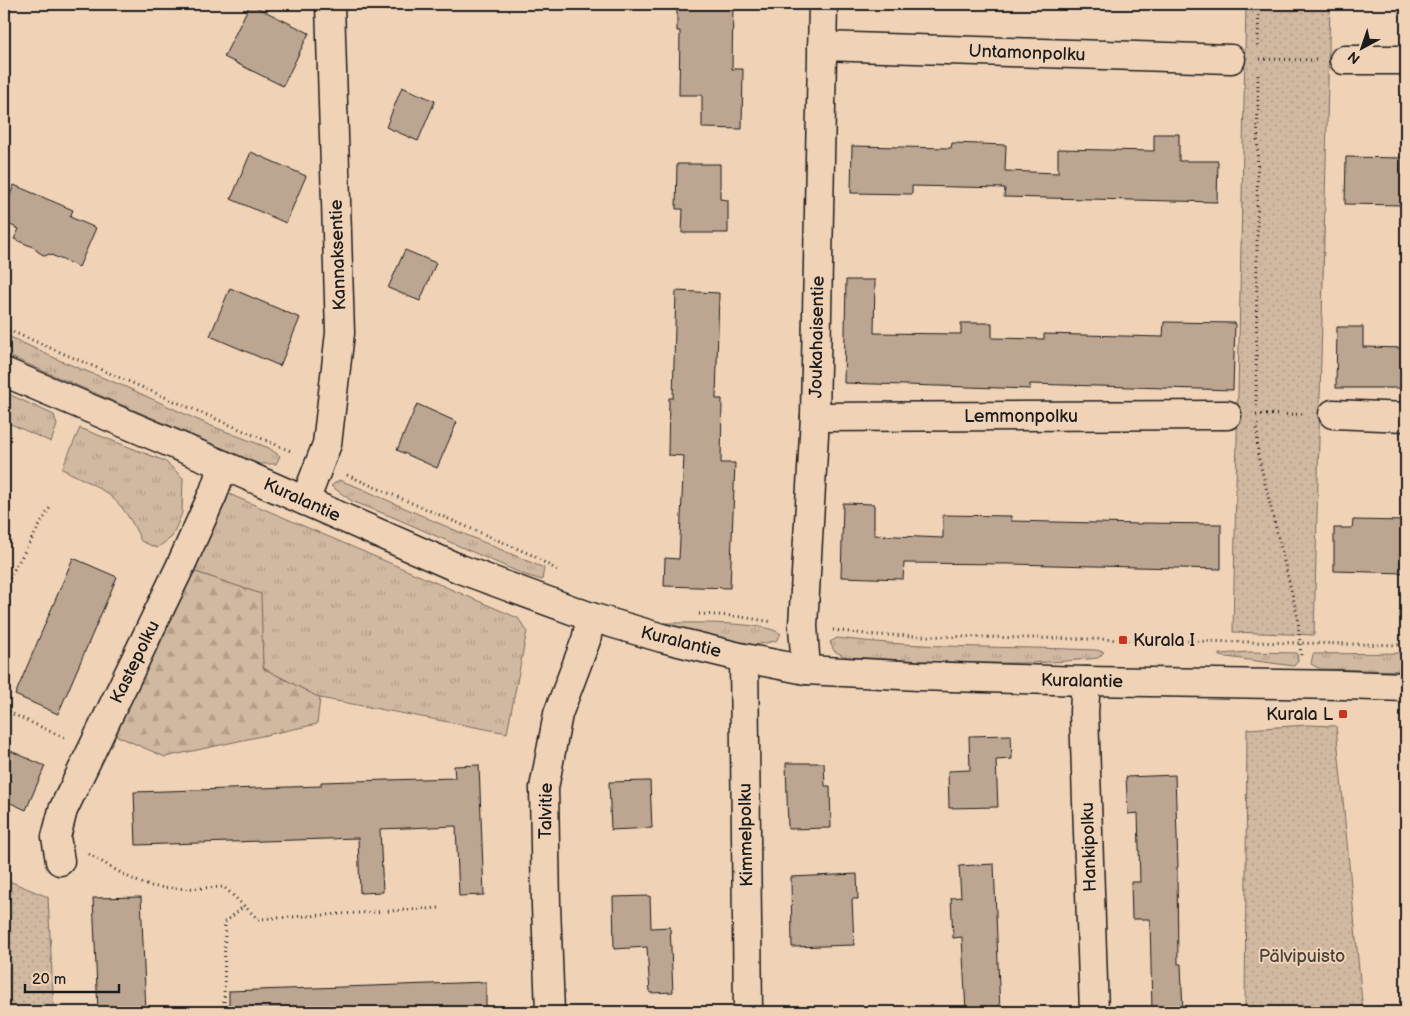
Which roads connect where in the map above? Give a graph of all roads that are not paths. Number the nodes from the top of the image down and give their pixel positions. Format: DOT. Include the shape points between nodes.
graph roads {
  1 [pos="330,4"];
  2 [pos="823,4"];
  3 [pos="822,46"];
  4 [pos="1231,59"];
  5 [pos="1344,60"];
  6 [pos="1406,60"];
  7 [pos="4,372"];
  8 [pos="1333,414"];
  9 [pos="1227,415"];
  10 [pos="815,417"];
  11 [pos="1406,417"];
  12 [pos="223,465"];
  13 [pos="305,501"];
  14 [pos="591,617"];
  15 [pos="744,658"];
  16 [pos="806,670"];
  17 [pos="1086,681"];
  18 [pos="1406,688"];
  19 [pos="58,849"];
  20 [pos="550,1012"];
  21 [pos="748,1012"];
  22 [pos="1094,1012"];
  1 -- 13 [label="street, Kannaksentie" via="340,333 327,444"];
  2 -- 3 [label="street, Joukahaisentie"];
  3 -- 4 [label="street, Untamonpolku"];
  3 -- 10 [label="street, Joukahaisentie"];
  5 -- 6 [label="street"];
  7 -- 12 [label="street, Kuralantie"];
  8 -- 11 [label="street"];
  9 -- 10 [label="street, Lemmonpolku"];
  10 -- 16 [label="street, Joukahaisentie" via="803,626"];
  12 -- 13 [label="street, Kuralantie"];
  12 -- 19 [label="street, Kastepolku" via="180,567 63,810"];
  13 -- 14 [label="street, Kuralantie" via="460,569"];
  14 -- 15 [label="street, Kuralantie"];
  14 -- 20 [label="street, Talvitie" via="586,640 558,714 544,788"];
  15 -- 16 [label="street, Kuralantie"];
  15 -- 21 [label="street, Kimmelpolku"];
  16 -- 17 [label="street, Kuralantie"];
  17 -- 18 [label="street, Kuralantie"];
  17 -- 22 [label="street, Hankipolku" via="1084,712"];
}
